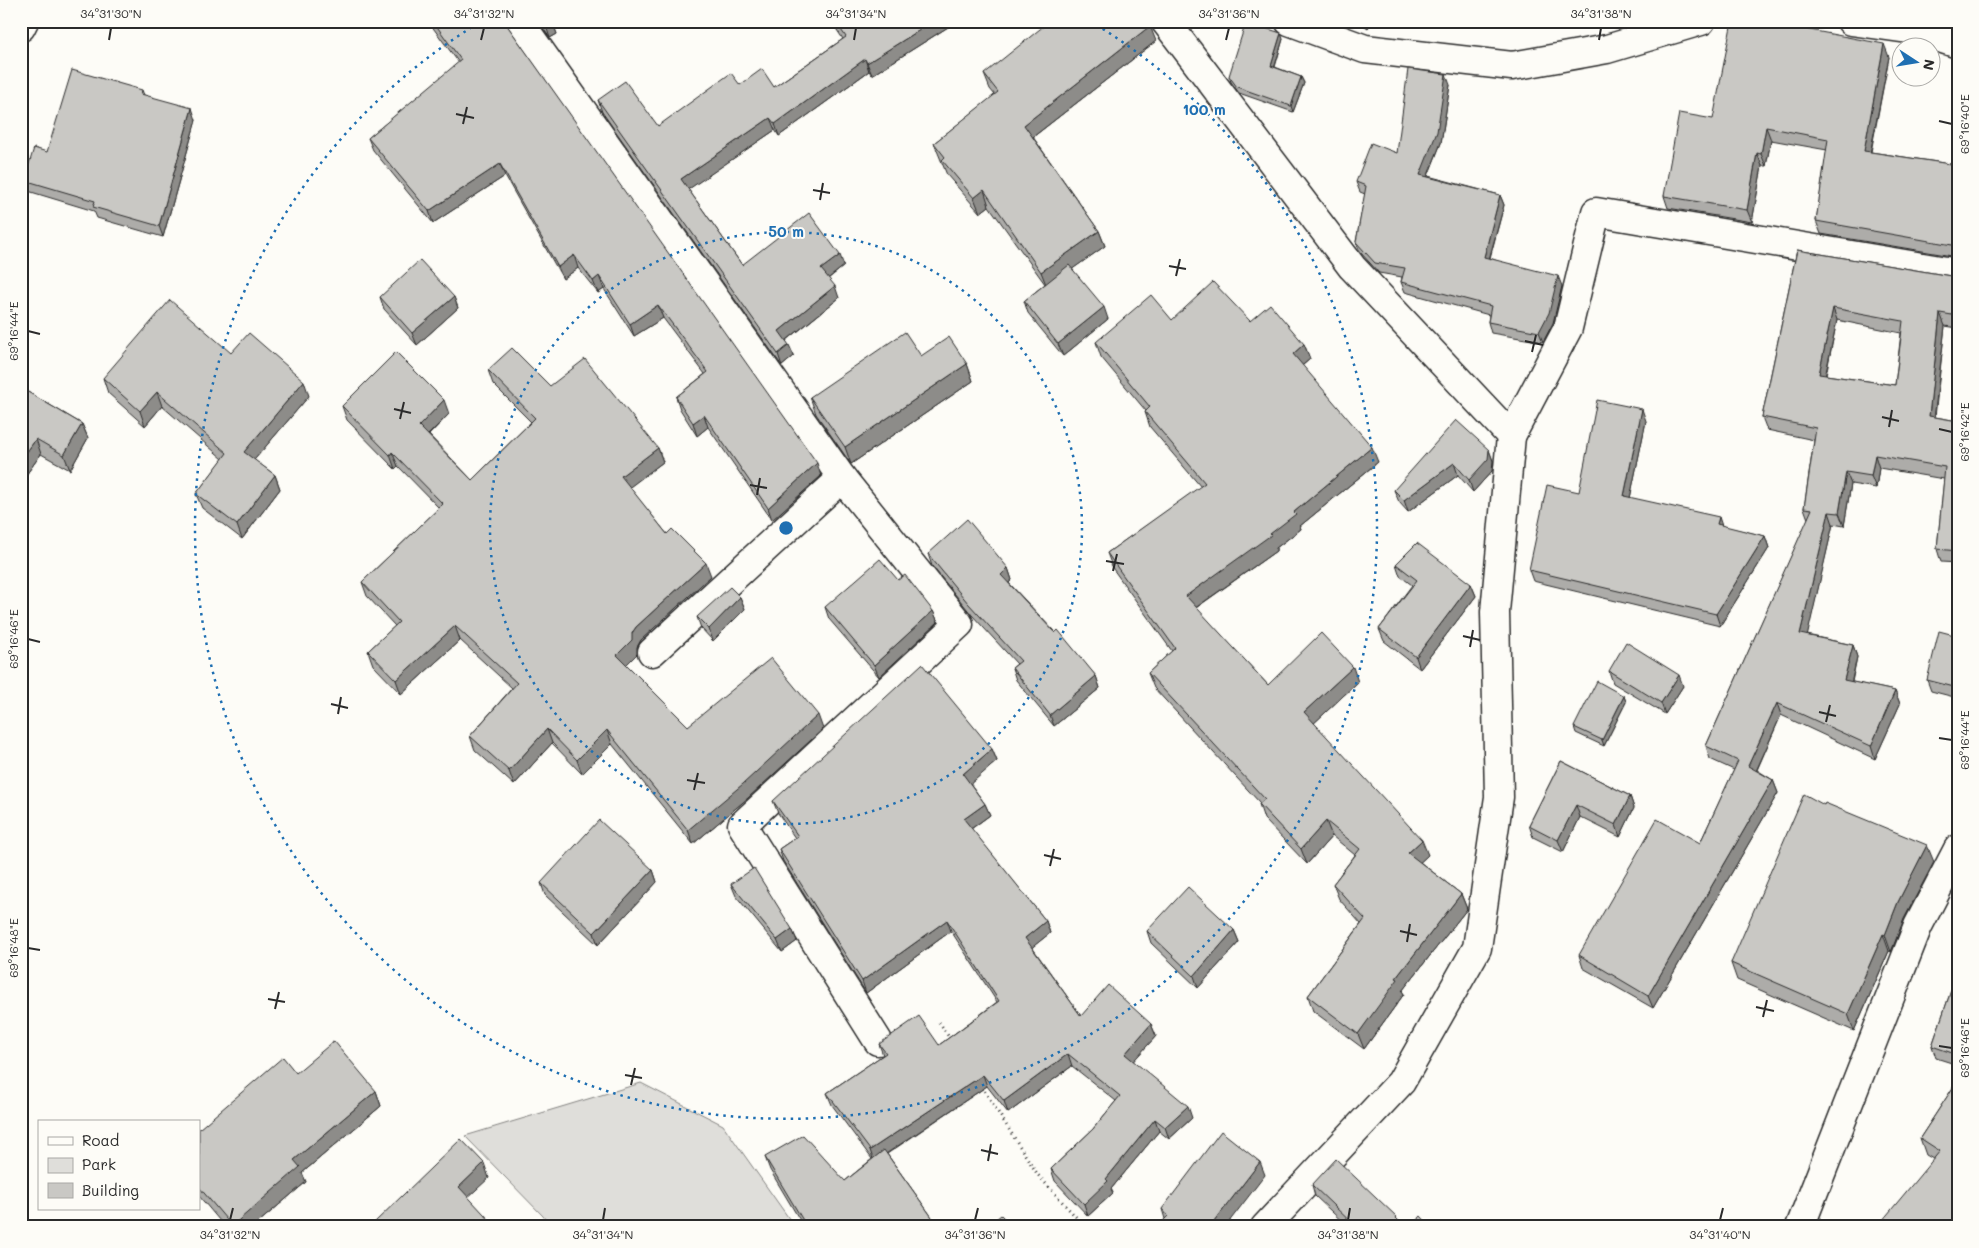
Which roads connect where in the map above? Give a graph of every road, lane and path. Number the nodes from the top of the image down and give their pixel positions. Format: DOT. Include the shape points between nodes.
graph roads {
  1 [pos="24,21"];
  2 [pos="518,21"];
  3 [pos="1165,21"];
  4 [pos="1289,21"];
  5 [pos="1700,21"];
  6 [pos="1851,21"];
  7 [pos="21,27"];
  8 [pos="1958,44"];
  9 [pos="1958,273"];
  10 [pos="1511,436"];
  11 [pos="842,478"];
  12 [pos="652,652"];
  13 [pos="1958,849"];
  14 [pos="939,1022"];
  15 [pos="878,1041"];
  16 [pos="955,1046"];
  17 [pos="981,1086"];
  18 [pos="1085,1227"];
  19 [pos="1265,1227"];
  20 [pos="1800,1227"];
  1 -- 7 [label="street"];
  2 -- 11 [label="street"];
  3 -- 10 [label="street" via="1352,267"];
  4 -- 5 [label="street" via="1365,48 1512,66 1607,49"];
  6 -- 8 [label="street" via="1915,30"];
  9 -- 10 [label="street" via="1596,212 1568,328"];
  10 -- 19 [label="street" via="1495,612 1499,797 1477,948 1401,1082"];
  11 -- 12 [label="street"];
  11 -- 15 [label="street" via="959,624 742,825"];
  13 -- 20 [label="street" via="1918,926"];
  14 -- 16 [label="path"];
  17 -- 18 [label="path" via="1038,1175"];
}
